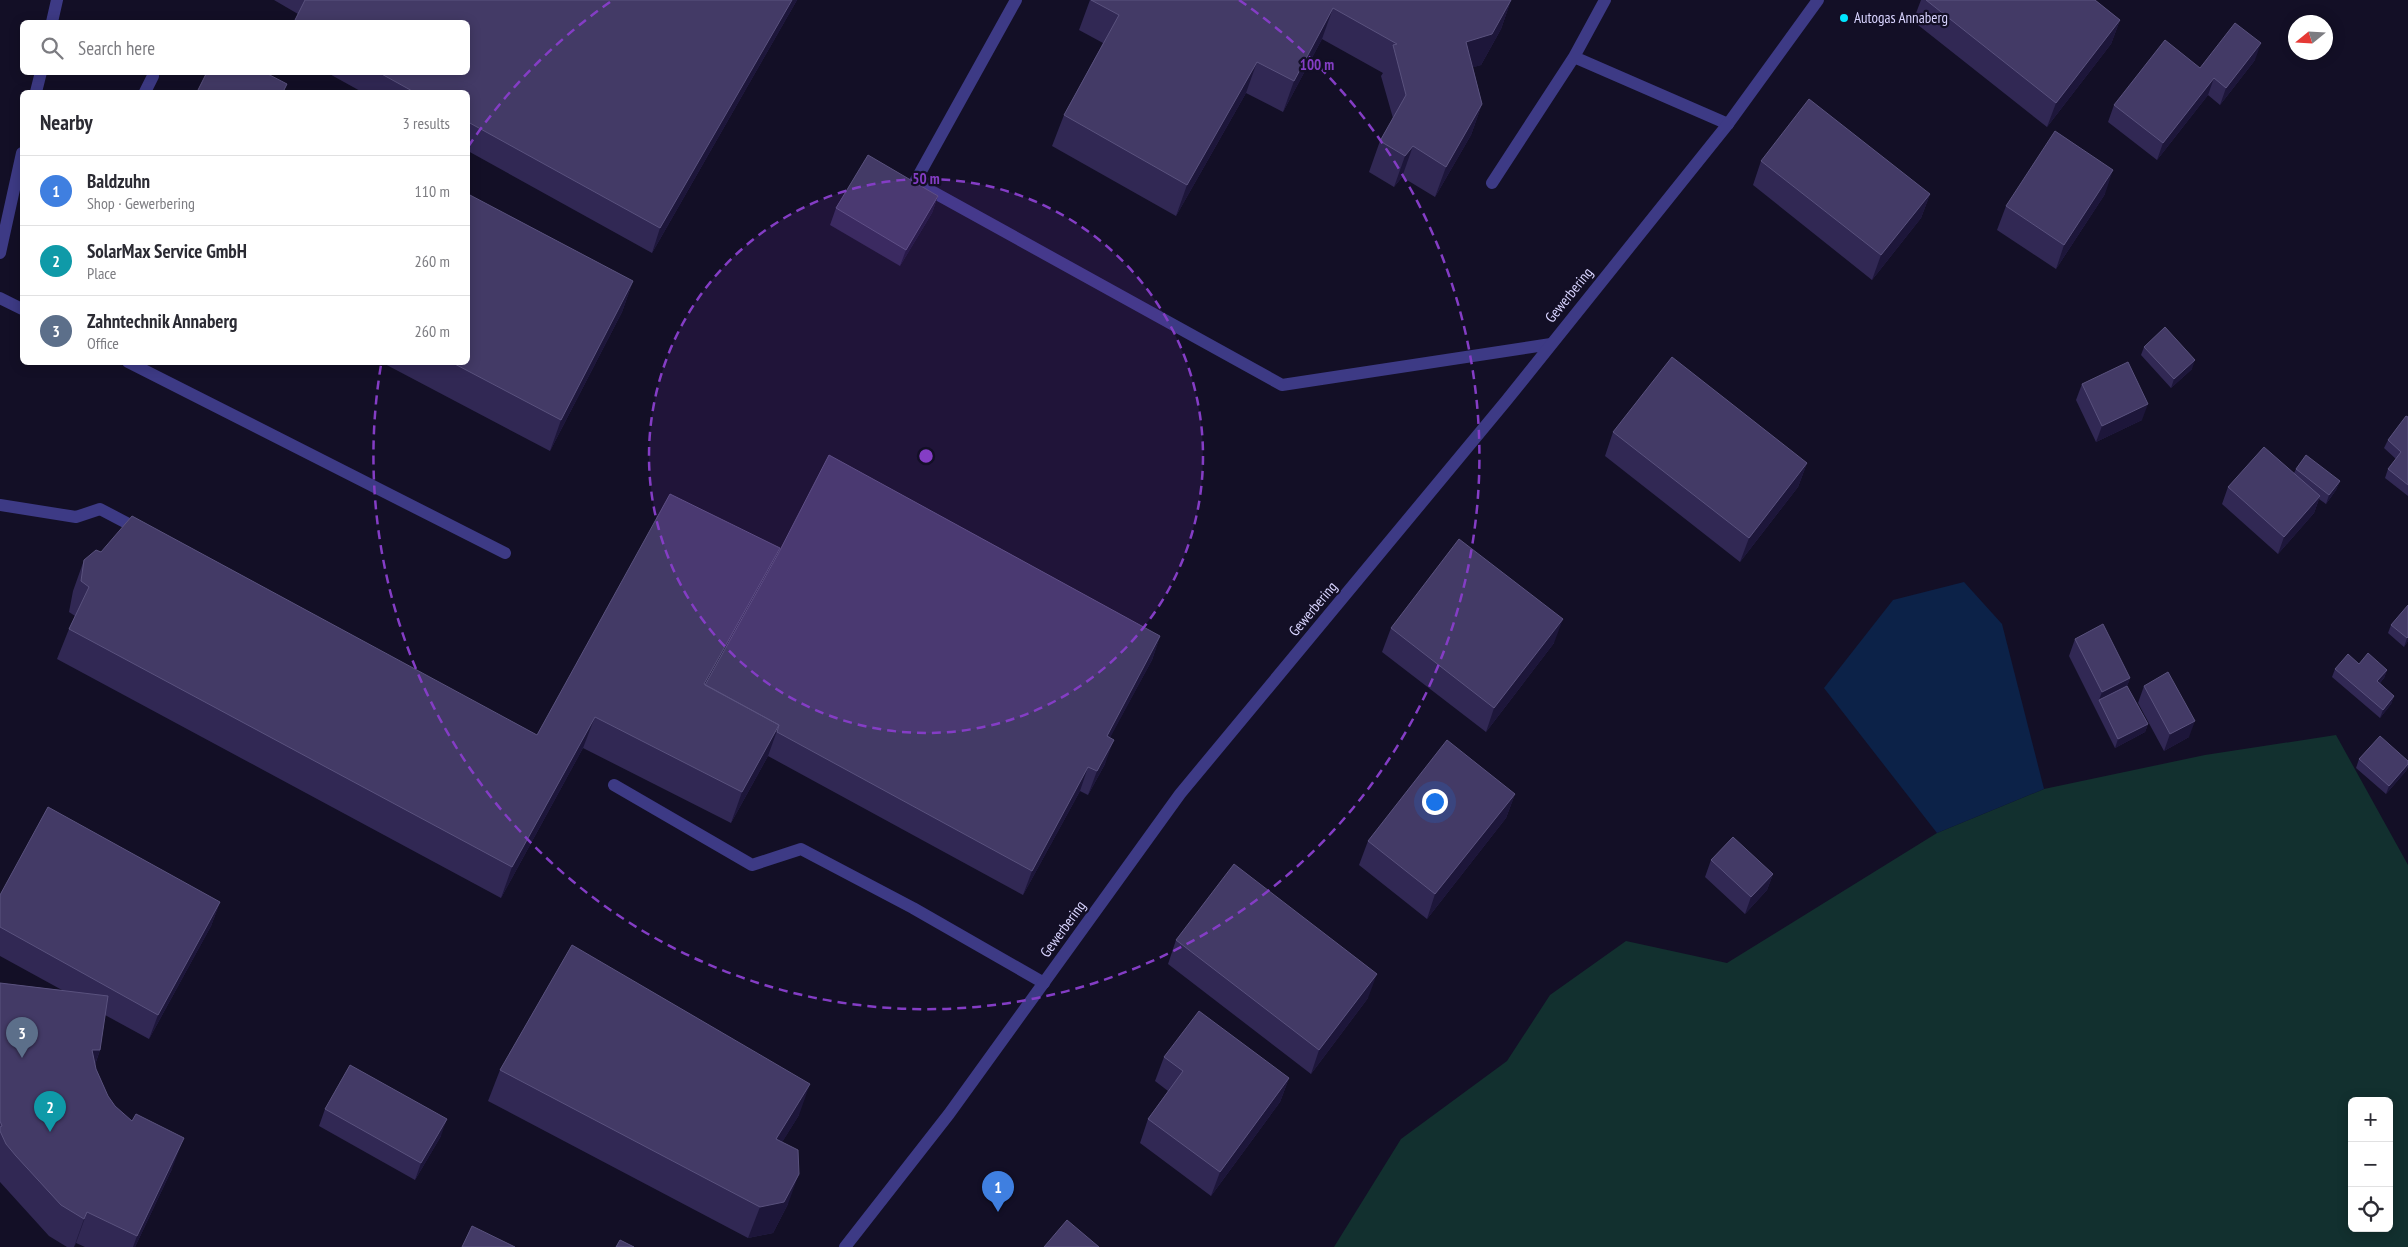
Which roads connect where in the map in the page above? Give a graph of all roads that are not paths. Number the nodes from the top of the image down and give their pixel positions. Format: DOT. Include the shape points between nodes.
graph roads {
  1 [pos="57,0"];
  2 [pos="1016,0"];
  3 [pos="1605,0"];
  4 [pos="1818,0"];
  5 [pos="52,20"];
  6 [pos="1574,57"];
  7 [pos="40,75"];
  8 [pos="153,76"];
  9 [pos="36,90"];
  10 [pos="146,90"];
  11 [pos="1728,124"];
  12 [pos="20,173"];
  13 [pos="1492,183"];
  14 [pos="18,193"];
  15 [pos="0,253"];
  16 [pos="0,298"];
  17 [pos="20,308"];
  18 [pos="1551,344"];
  19 [pos="134,365"];
  20 [pos="0,505"];
  21 [pos="152,536"];
  22 [pos="505,553"];
  23 [pos="614,785"];
  24 [pos="1044,983"];
  25 [pos="845,1247"];
  1 -- 5 [label="street"];
  2 -- 18 [label="street" via="915,182 1282,385"];
  3 -- 6 [label="street"];
  4 -- 11 [label="street, Gewerbering"];
  6 -- 11 [label="street"];
  6 -- 13 [label="street"];
  7 -- 9 [label="street"];
  8 -- 10 [label="street"];
  11 -- 18 [label="street, Gewerbering"];
  12 -- 14 [label="street"];
  14 -- 15 [label="street"];
  16 -- 17 [label="street"];
  18 -- 24 [label="street, Gewerbering" via="1180,794"];
  19 -- 22 [label="street"];
  20 -- 21 [label="street" via="76,516 100,509"];
  23 -- 24 [label="street" via="752,866 801,849"];
  24 -- 25 [label="street, Gewerbering" via="950,1114"];
}
